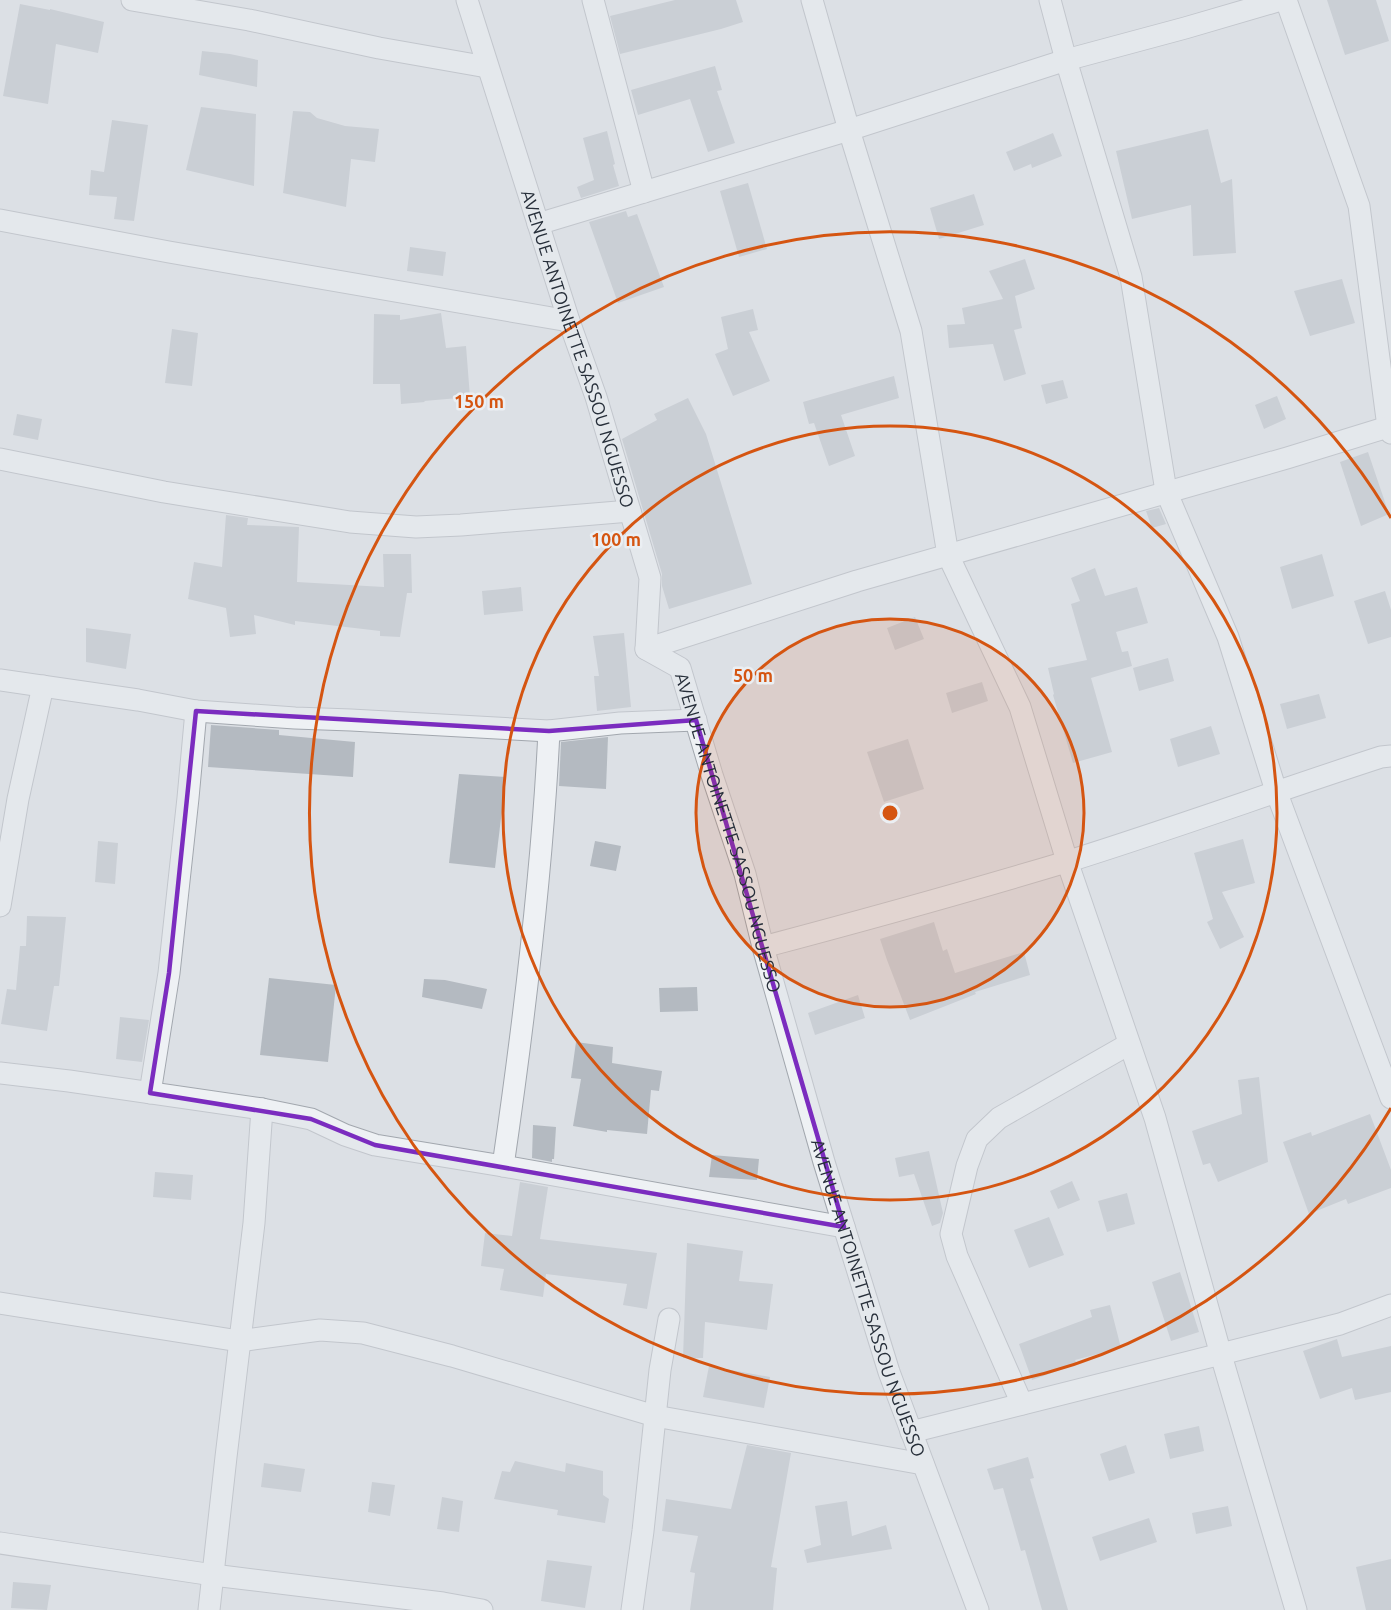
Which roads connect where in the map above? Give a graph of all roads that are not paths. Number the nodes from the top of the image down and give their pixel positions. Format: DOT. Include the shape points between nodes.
graph roads {
  1 [pos="132,0"];
  2 [pos="467,0"];
  3 [pos="593,0"];
  4 [pos="812,0"];
  5 [pos="1050,0"];
  6 [pos="1281,0"];
  7 [pos="1286,0"];
  8 [pos="1066,60"];
  9 [pos="487,67"];
  10 [pos="849,130"];
  11 [pos="644,192"];
  12 [pos="0,220"];
  13 [pos="538,224"];
  14 [pos="569,321"];
  15 [pos="1390,429"];
  16 [pos="0,459"];
  17 [pos="1166,491"];
  18 [pos="630,512"];
  19 [pos="948,555"];
  20 [pos="646,650"];
  21 [pos="0,680"];
  22 [pos="43,686"];
  23 [pos="196,711"];
  24 [pos="696,720"];
  25 [pos="549,731"];
  26 [pos="1391,756"];
  27 [pos="1276,791"];
  28 [pos="1067,861"];
  29 [pos="0,906"];
  30 [pos="763,947"];
  31 [pos="1129,1044"];
  32 [pos="0,1073"];
  33 [pos="150,1093"];
  34 [pos="1391,1098"];
  35 [pos="262,1109"];
  36 [pos="504,1166"];
  37 [pos="844,1227"];
  38 [pos="0,1303"];
  39 [pos="1391,1305"];
  40 [pos="669,1319"];
  41 [pos="240,1341"];
  42 [pos="1221,1355"];
  43 [pos="1022,1404"];
  44 [pos="655,1416"];
  45 [pos="911,1432"];
  46 [pos="923,1464"];
  47 [pos="0,1543"];
  48 [pos="213,1575"];
  49 [pos="209,1610"];
  50 [pos="482,1610"];
  51 [pos="632,1610"];
  52 [pos="978,1610"];
  53 [pos="1296,1610"];
  1 -- 9 [label="street"];
  2 -- 9 [label="street, AVENUE ANTOINETTE SASSOU NGUESSO"];
  3 -- 11 [label="street"];
  4 -- 10 [label="street"];
  5 -- 8 [label="street"];
  6 -- 8 [label="street"];
  7 -- 15 [label="street" via="1359,206"];
  8 -- 10 [label="street"];
  8 -- 17 [label="street" via="1131,277"];
  9 -- 13 [label="street, AVENUE ANTOINETTE SASSOU NGUESSO"];
  10 -- 11 [label="street"];
  10 -- 19 [label="street" via="911,331"];
  11 -- 13 [label="street"];
  12 -- 14 [label="street"];
  13 -- 14 [label="street, AVENUE ANTOINETTE SASSOU NGUESSO"];
  14 -- 18 [label="street, AVENUE ANTOINETTE SASSOU NGUESSO"];
  15 -- 17 [label="street"];
  16 -- 18 [label="street" via="176,494 350,522 416,527"];
  17 -- 19 [label="street"];
  17 -- 27 [label="street" via="1228,637"];
  18 -- 20 [label="street, AVENUE ANTOINETTE SASSOU NGUESSO" via="650,578"];
  19 -- 20 [label="street"];
  19 -- 28 [label="street" via="1020,707"];
  20 -- 24 [label="street, AVENUE ANTOINETTE SASSOU NGUESSO" via="680,668"];
  21 -- 22 [label="street"];
  22 -- 23 [label="street"];
  22 -- 29 [label="street"];
  23 -- 25 [label="street"];
  23 -- 33 [label="street" via="169,973"];
  24 -- 25 [label="street"];
  24 -- 30 [label="street, AVENUE ANTOINETTE SASSOU NGUESSO" via="745,874"];
  25 -- 36 [label="street" via="524,1024"];
  26 -- 27 [label="street"];
  27 -- 28 [label="street"];
  27 -- 34 [label="street"];
  28 -- 30 [label="street"];
  28 -- 31 [label="street"];
  30 -- 37 [label="street, AVENUE ANTOINETTE SASSOU NGUESSO"];
  31 -- 42 [label="street" via="1155,1118"];
  31 -- 43 [label="street" via="999,1118 977,1139 967,1166 951,1234"];
  32 -- 33 [label="street"];
  33 -- 35 [label="street"];
  35 -- 36 [label="street" via="311,1119 375,1145"];
  35 -- 41 [label="street"];
  36 -- 37 [label="street"];
  37 -- 45 [label="street, AVENUE ANTOINETTE SASSOU NGUESSO"];
  38 -- 41 [label="street"];
  39 -- 42 [label="street" via="1340,1324"];
  40 -- 44 [label="street"];
  41 -- 44 [label="street" via="320,1330 363,1333"];
  41 -- 48 [label="street"];
  42 -- 43 [label="street"];
  42 -- 53 [label="street"];
  43 -- 45 [label="street"];
  44 -- 46 [label="street"];
  44 -- 51 [label="street"];
  45 -- 46 [label="street, AVENUE ANTOINETTE SASSOU NGUESSO"];
  46 -- 52 [label="street, AVENUE ANTOINETTE SASSOU NGUESSO"];
  47 -- 48 [label="street"];
  48 -- 49 [label="street"];
  48 -- 50 [label="street"];
}
